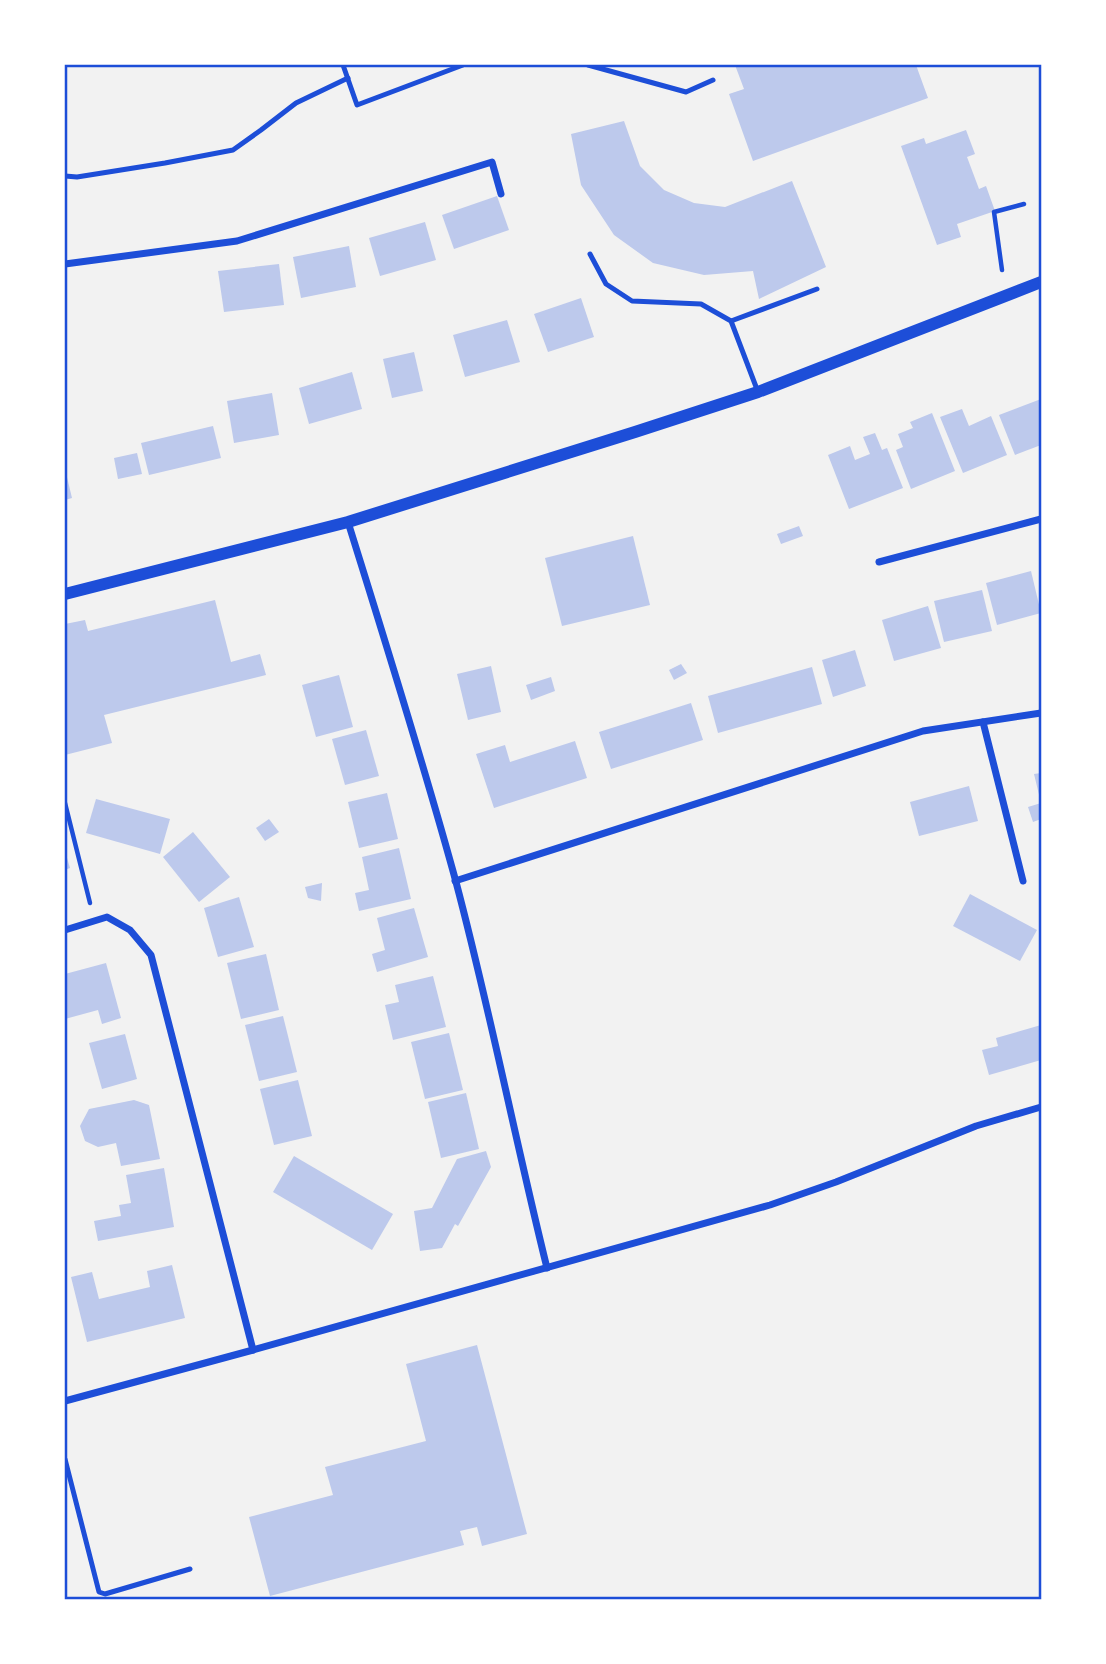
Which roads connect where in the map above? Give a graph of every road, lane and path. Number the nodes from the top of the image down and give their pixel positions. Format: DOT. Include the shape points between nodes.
graph roads {
  1 [pos="343,65"];
  2 [pos="463,65"];
  3 [pos="588,65"];
  4 [pos="348,79"];
  5 [pos="713,80"];
  6 [pos="65,176"];
  7 [pos="501,194"];
  8 [pos="1024,204"];
  9 [pos="590,254"];
  10 [pos="65,264"];
  11 [pos="1002,270"];
  12 [pos="1041,282"];
  13 [pos="817,289"];
  14 [pos="731,321"];
  15 [pos="758,393"];
  16 [pos="1041,519"];
  17 [pos="348,522"];
  18 [pos="879,562"];
  19 [pos="65,594"];
  20 [pos="1041,713"];
  21 [pos="983,722"];
  22 [pos="65,803"];
  23 [pos="456,881"];
  24 [pos="1023,881"];
  25 [pos="90,903"];
  26 [pos="65,929"];
  27 [pos="1041,1107"];
  28 [pos="547,1268"];
  29 [pos="253,1350"];
  30 [pos="65,1401"];
  31 [pos="65,1459"];
  32 [pos="190,1569"];
  1 -- 4 [label="lane"];
  2 -- 4 [label="lane" via="357,105"];
  3 -- 5 [label="lane" via="686,92"];
  4 -- 6 [label="lane" via="296,103 233,150"];
  7 -- 10 [label="street" via="492,162 237,241"];
  8 -- 11 [label="path" via="994,212"];
  9 -- 14 [label="lane" via="606,284 632,301 701,304"];
  12 -- 15 [label="street"];
  13 -- 14 [label="lane"];
  14 -- 15 [label="lane"];
  15 -- 17 [label="street"];
  16 -- 18 [label="street"];
  17 -- 19 [label="street"];
  17 -- 23 [label="street"];
  20 -- 21 [label="street"];
  21 -- 23 [label="street" via="923,731"];
  21 -- 24 [label="street"];
  22 -- 25 [label="path"];
  23 -- 28 [label="street"];
  26 -- 29 [label="street" via="107,917 130,930 151,956"];
  27 -- 28 [label="street" via="976,1126 770,1205"];
  28 -- 29 [label="street"];
  29 -- 30 [label="street"];
  31 -- 32 [label="lane" via="99,1592"];
}
